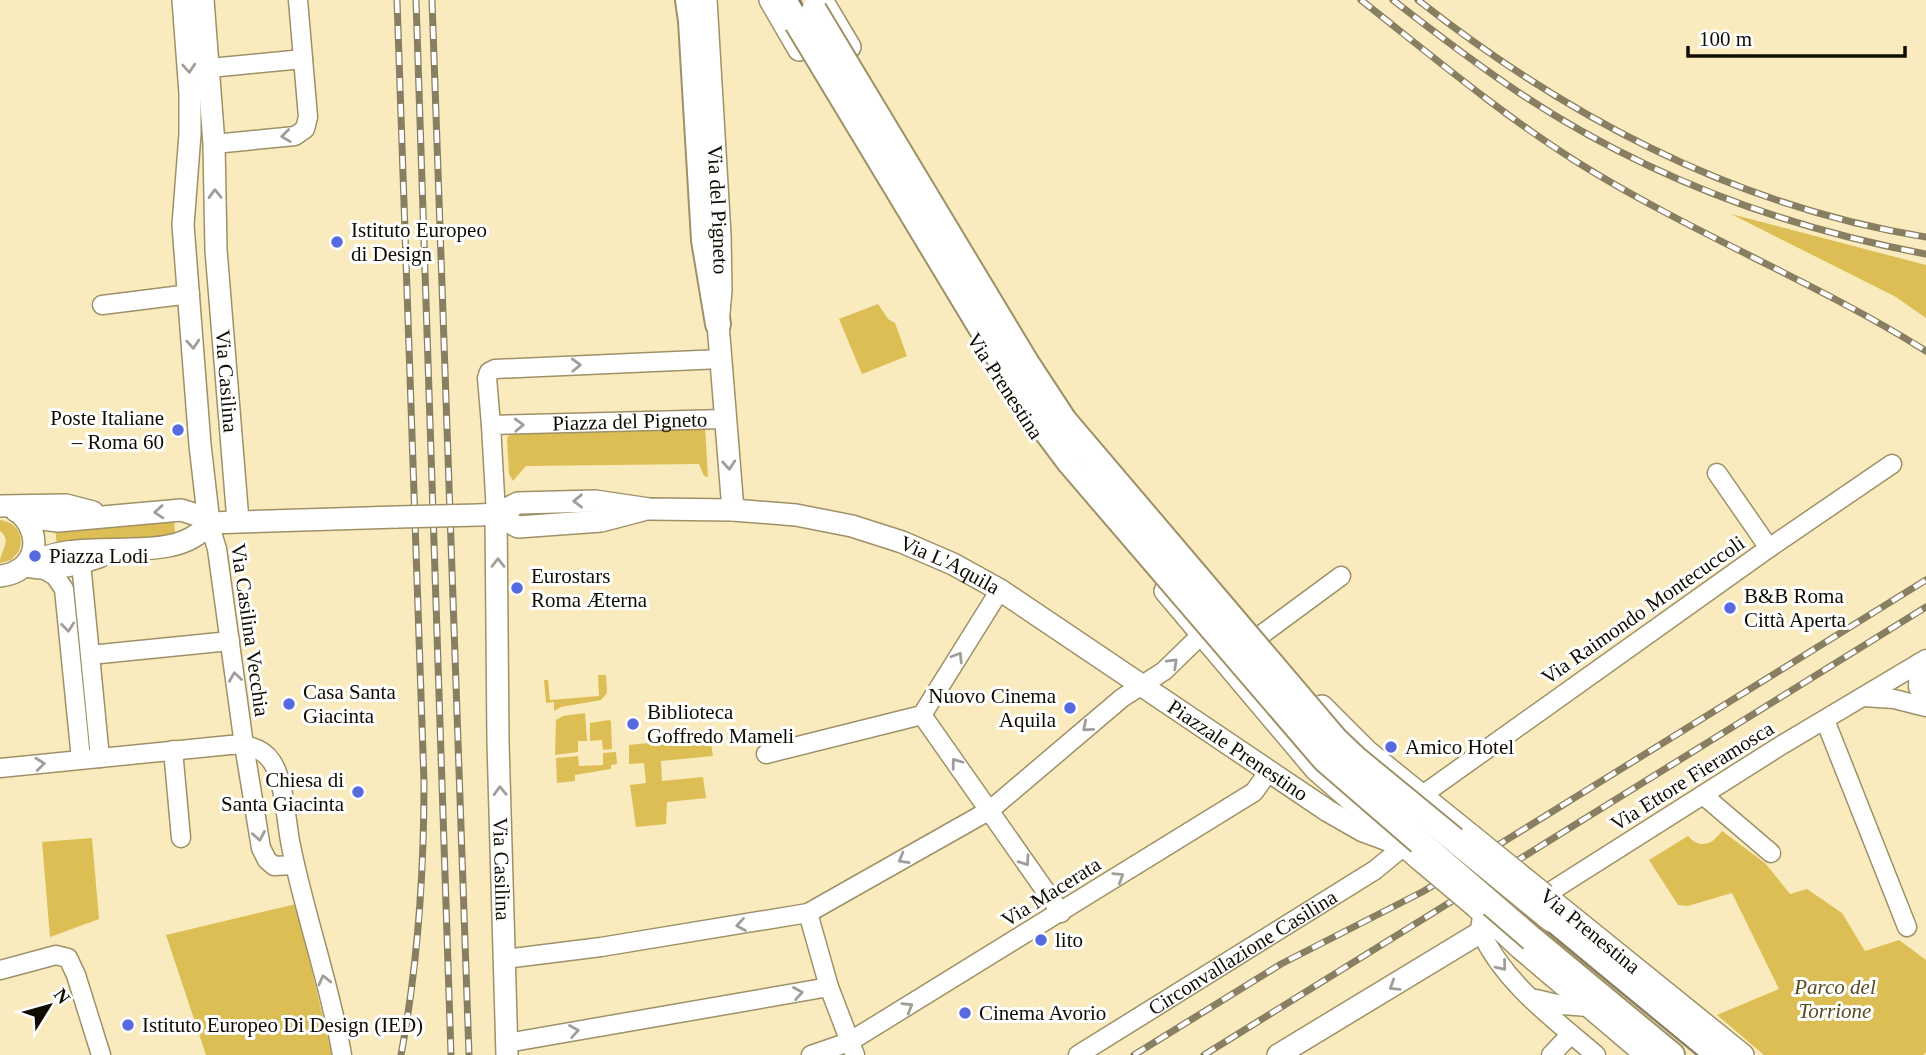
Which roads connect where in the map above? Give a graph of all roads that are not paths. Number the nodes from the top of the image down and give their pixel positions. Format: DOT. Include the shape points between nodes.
graph roads {
  1 [pos="183,0"];
  2 [pos="203,0"];
  3 [pos="298,0"];
  4 [pos="688,0"];
  5 [pos="706,0"];
  6 [pos="770,0"];
  7 [pos="786,0"];
  8 [pos="812,2"];
  9 [pos="303,59"];
  10 [pos="210,68"];
  11 [pos="214,144"];
  12 [pos="190,294"];
  13 [pos="102,305"];
  14 [pos="718,324"];
  15 [pos="721,359"];
  16 [pos="725,419"];
  17 [pos="491,425"];
  18 [pos="1892,464"];
  19 [pos="1717,473"];
  20 [pos="8,508"];
  21 [pos="733,510"];
  22 [pos="488,515"];
  23 [pos="238,521"];
  24 [pos="209,523"];
  25 [pos="1769,548"];
  26 [pos="74,559"];
  27 [pos="31,568"];
  28 [pos="0,576"];
  29 [pos="1341,576"];
  30 [pos="1000,590"];
  31 [pos="1202,635"];
  32 [pos="1261,635"];
  33 [pos="230,641"];
  34 [pos="90,655"];
  35 [pos="1923,661"];
  36 [pos="1141,686"];
  37 [pos="1863,697"];
  38 [pos="1926,704"];
  39 [pos="922,715"];
  40 [pos="1825,720"];
  41 [pos="1288,737"];
  42 [pos="244,745"];
  43 [pos="173,750"];
  44 [pos="766,754"];
  45 [pos="89,759"];
  46 [pos="0,768"];
  47 [pos="1269,771"];
  48 [pos="1703,795"];
  49 [pos="1425,802"];
  50 [pos="1357,805"];
  51 [pos="989,810"];
  52 [pos="1328,811"];
  53 [pos="181,838"];
  54 [pos="1412,853"];
  55 [pos="1772,853"];
  56 [pos="295,864"];
  57 [pos="1545,895"];
  58 [pos="1061,913"];
  59 [pos="808,914"];
  60 [pos="1480,918"];
  61 [pos="1907,927"];
  62 [pos="505,959"];
  63 [pos="0,970"];
  64 [pos="829,987"];
  65 [pos="1530,996"];
  66 [pos="1589,1007"];
  67 [pos="1571,1034"];
  68 [pos="852,1048"];
  69 [pos="507,1049"];
  70 [pos="101,1055"];
  71 [pos="342,1055"];
  72 [pos="811,1055"];
  73 [pos="1078,1055"];
  74 [pos="1278,1055"];
  75 [pos="1551,1055"];
  76 [pos="1597,1055"];
  77 [pos="1646,1055"];
  78 [pos="1672,1055"];
  79 [pos="1718,1055"];
  80 [pos="1743,1055"];
  1 -- 12 [label="main road, Via Casilina, one-way" via="190,103 183,225"];
  2 -- 10 [label="main road, Via Casilina"];
  3 -- 9 [label="street"];
  4 -- 14 [label="highway" via="705,240"];
  5 -- 14 [label="main road, Via del Pigneto" via="720,235"];
  6 -- 31 [label="main road, Via Prenestina" via="1035,435"];
  7 -- 78 [label="highway, bridge" via="1010,376 1070,463 1325,760"];
  8 -- 32 [label="main road, Via Prenestina" via="1073,413"];
  8 -- 79 [label="highway, bridge" via="1064,420 1315,717 1355,758"];
  9 -- 10 [label="street"];
  9 -- 11 [label="street, one-way" via="308,122 303,132"];
  10 -- 11 [label="main road, Via Casilina"];
  23 -- 11 [label="main road, Via Casilina, one-way" via="216,250"];
  12 -- 13 [label="street"];
  12 -- 24 [label="main road, Via Casilina, one-way"];
  14 -- 15 [label="main road, Via del Pigneto"];
  15 -- 16 [label="main road, Via del Pigneto"];
  17 -- 15 [label="street, one-way" via="487,378 494,369"];
  17 -- 16 [label="street, Piazza del Pigneto, one-way"];
  16 -- 21 [label="main road, Piazza del Pigneto, one-way"];
  17 -- 22 [label="street"];
  18 -- 25 [label="street, Via Raimondo Montecuccoli"];
  19 -- 25 [label="street"];
  24 -- 20 [label="main road, one-way" via="181,510 106,516 67,513 39,519"];
  20 -- 27 [label="main road" via="29,524 34,539"];
  21 -- 22 [label="main road" via="649,509 601,521 518,527"];
  21 -- 30 [label="main road, Via L'Aquila" via="796,515 865,530 931,554"];
  22 -- 23 [label="main road, bridge"];
  62 -- 22 [label="main road, Via Casilina, one-way"];
  23 -- 24 [label="main road"];
  24 -- 26 [label="main road" via="184,543"];
  24 -- 33 [label="street, Via Casilina Vecchia"];
  25 -- 49 [label="street, Via Raimondo Montecuccoli"];
  26 -- 27 [label="main road" via="41,558"];
  26 -- 34 [label="street"];
  27 -- 28 [label="main road"];
  27 -- 45 [label="street, one-way" via="55,576 64,589"];
  29 -- 32 [label="street"];
  30 -- 36 [label="main road, Via L'Aquila"];
  39 -- 30 [label="street, one-way"];
  36 -- 31 [label="street, Piazzale Prenestino, one-way"];
  31 -- 41 [label="main road, Via Prenestina"];
  32 -- 49 [label="main road, Via Prenestina" via="1355,741"];
  33 -- 34 [label="street"];
  42 -- 33 [label="street, Via Casilina Vecchia, one-way"];
  34 -- 45 [label="street"];
  35 -- 37 [label="street, Via Ettore Fieramosca"];
  35 -- 38 [label="street, Via Ettore Fieramosca" via="1918,687"];
  36 -- 47 [label="main road, Piazzale Prenestino"];
  36 -- 51 [label="street, one-way"];
  37 -- 38 [label="street, Via Ettore Fieramosca"];
  37 -- 40 [label="street, Via Ettore Fieramosca"];
  39 -- 44 [label="street"];
  51 -- 39 [label="street, one-way"];
  40 -- 48 [label="street, Via Ettore Fieramosca"];
  40 -- 61 [label="street"];
  41 -- 50 [label="main road, Piazzale Prenestino"];
  42 -- 43 [label="street"];
  42 -- 56 [label="street, Via Casilina Vecchia" via="264,754 274,766"];
  42 -- 56 [label="street, Via Casilina Vecchia, one-way" via="264,856 276,867"];
  43 -- 45 [label="street"];
  43 -- 53 [label="street"];
  46 -- 45 [label="street, one-way"];
  47 -- 52 [label="main road, Piazzale Prenestino"];
  58 -- 47 [label="street, Via Macerata, one-way" via="1254,792"];
  48 -- 55 [label="street"];
  48 -- 57 [label="street, Via Ettore Fieramosca"];
  49 -- 50 [label="main road"];
  49 -- 54 [label="street" via="1407,812 1402,823 1400,835"];
  49 -- 57 [label="main road, Via Prenestina, bridge"];
  50 -- 52 [label="main road"];
  50 -- 54 [label="main road, Piazzale Prenestino"];
  51 -- 58 [label="street, one-way"];
  51 -- 59 [label="street, one-way"];
  52 -- 54 [label="main road, Piazzale Prenestino"];
  54 -- 60 [label="main road, bridge"];
  54 -- 73 [label="street, Circonvallazione Casilina" via="1375,870"];
  71 -- 56 [label="street, Via Casilina Vecchia, one-way"];
  57 -- 80 [label="main road, Via Prenestina"];
  68 -- 58 [label="street, Via Macerata, one-way"];
  59 -- 62 [label="street, one-way"];
  59 -- 64 [label="street"];
  60 -- 65 [label="street, one-way" via="1495,958"];
  60 -- 66 [label="main road"];
  60 -- 74 [label="main road, one-way" via="1452,950"];
  62 -- 69 [label="main road, Via Casilina"];
  63 -- 70 [label="street" via="56,955 68,958"];
  64 -- 68 [label="street"];
  69 -- 64 [label="street, one-way"];
  65 -- 66 [label="street"];
  65 -- 67 [label="street"];
  66 -- 77 [label="main road"];
  67 -- 75 [label="street"];
  67 -- 76 [label="street"];
  68 -- 72 [label="street, Via Macerata"];
}
